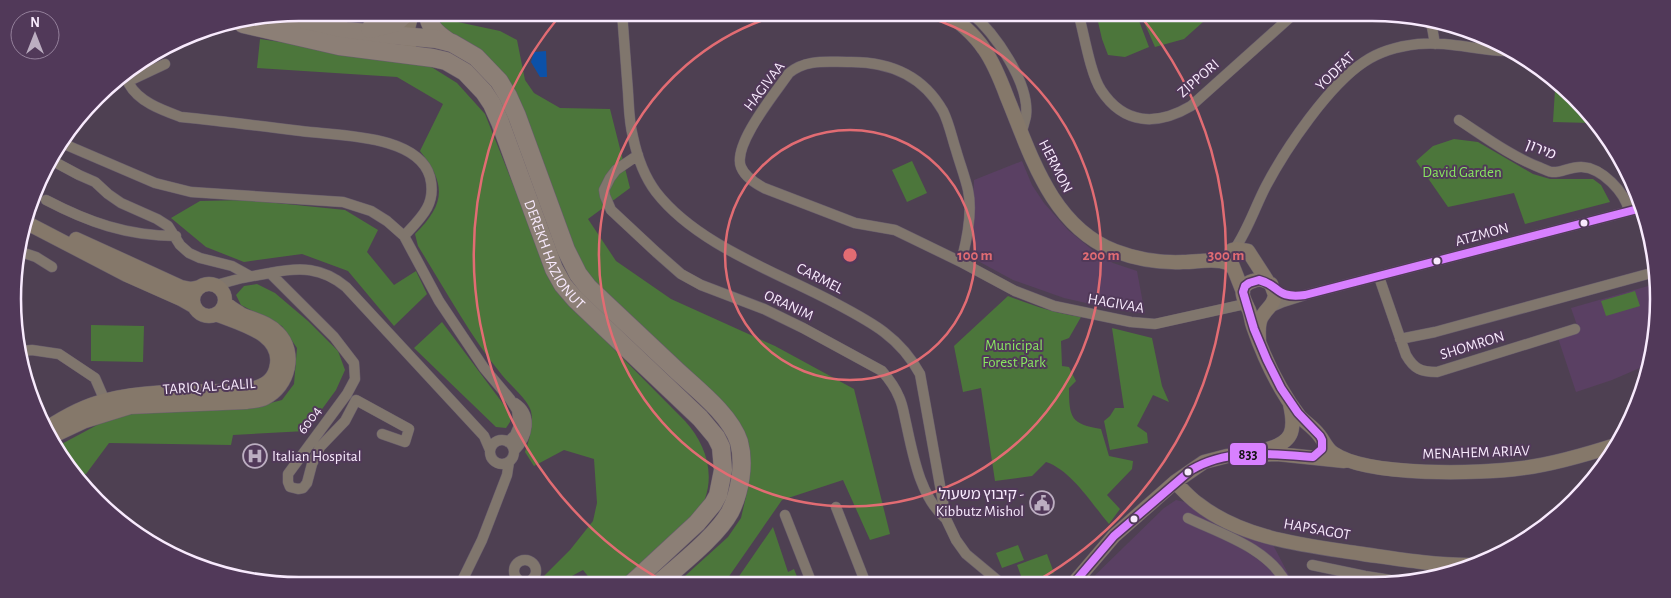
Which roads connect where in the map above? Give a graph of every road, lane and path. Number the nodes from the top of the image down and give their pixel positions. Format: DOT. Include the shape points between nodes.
graph roads {
  1 [pos="303,21"];
  2 [pos="396,21"];
  3 [pos="413,21"];
  4 [pos="422,21"];
  5 [pos="429,21"];
  6 [pos="623,21"];
  7 [pos="956,21"];
  8 [pos="979,21"];
  9 [pos="1080,21"];
  10 [pos="1285,21"];
  11 [pos="251,26"];
  12 [pos="1432,28"];
  13 [pos="353,32"];
  14 [pos="414,38"];
  15 [pos="452,43"];
  16 [pos="1435,44"];
  17 [pos="1496,51"];
  18 [pos="411,55"];
  19 [pos="165,64"];
  20 [pos="1458,120"];
  21 [pos="1022,131"];
  22 [pos="68,146"];
  23 [pos="638,155"];
  24 [pos="56,163"];
  25 [pos="46,200"];
  26 [pos="1634,210"];
  27 [pos="34,216"];
  28 [pos="1250,222"];
  29 [pos="32,225"];
  30 [pos="176,236"];
  31 [pos="404,236"];
  32 [pos="1233,250"];
  33 [pos="26,253"];
  34 [pos="1252,256"];
  35 [pos="1201,261"];
  36 [pos="961,262"];
  37 [pos="52,267"];
  38 [pos="1234,269"];
  39 [pos="270,273"];
  40 [pos="1648,274"];
  41 [pos="250,276"];
  42 [pos="1379,277"];
  43 [pos="1270,284"];
  44 [pos="216,285"];
  45 [pos="200,287"];
  46 [pos="1305,296"];
  47 [pos="1245,301"];
  48 [pos="195,307"];
  49 [pos="221,309"];
  50 [pos="1268,309"];
  51 [pos="1575,329"];
  52 [pos="1400,339"];
  53 [pos="1260,342"];
  54 [pos="27,350"];
  55 [pos="352,397"];
  56 [pos="105,400"];
  57 [pos="1292,405"];
  58 [pos="52,425"];
  59 [pos="476,426"];
  60 [pos="382,434"];
  61 [pos="56,435"];
  62 [pos="1319,436"];
  63 [pos="1297,439"];
  64 [pos="508,444"];
  65 [pos="1607,447"];
  66 [pos="490,450"];
  67 [pos="1278,454"];
  68 [pos="1244,455"];
  69 [pos="1306,457"];
  70 [pos="509,462"];
  71 [pos="497,463"];
  72 [pos="1362,463"];
  73 [pos="1175,482"];
  74 [pos="500,491"];
  75 [pos="836,506"];
  76 [pos="785,515"];
  77 [pos="1188,518"];
  78 [pos="946,519"];
  79 [pos="1454,564"];
  80 [pos="1312,565"];
  81 [pos="464,577"];
  82 [pos="639,577"];
  83 [pos="666,577"];
  84 [pos="809,577"];
  85 [pos="863,577"];
  86 [pos="994,577"];
  87 [pos="1079,577"];
  88 [pos="1282,577"];
  89 [pos="1371,577"];
  1 -- 13 [label="highway, DEREKH HAZIONUT"];
  2 -- 13 [label="highway" via="387,26"];
  3 -- 14 [label="street"];
  4 -- 14 [label="street"];
  5 -- 15 [label="highway" via="434,30"];
  6 -- 23 [label="street, CARMEL" via="631,127"];
  7 -- 21 [label="street, HERMON" via="986,50"];
  8 -- 21 [label="street, HERMON" via="1000,46 1021,87 1026,107"];
  9 -- 10 [label="street, ZIPPORI" via="1100,88 1113,104 1129,115 1146,120 1163,119 1191,106"];
  11 -- 18 [label="highway, DEREKH HAZIONUT" via="339,46"];
  12 -- 16 [label="street"];
  13 -- 14 [label="highway, DEREKH HAZIONUT"];
  14 -- 15 [label="highway, DEREKH HAZIONUT"];
  14 -- 18 [label="street"];
  15 -- 83 [label="highway, DEREKH HAZIONUT" via="489,68 508,96 578,274 713,405 738,441 741,454 739,487 729,514"];
  16 -- 17 [label="street, YODFAT"];
  16 -- 28 [label="street, YODFAT" via="1381,52 1350,72 1311,116 1277,165"];
  18 -- 82 [label="highway, DEREKH HAZIONUT" via="454,64 484,92 500,122 548,256 563,285 700,418 721,447 721,484 713,504"];
  19 -- 31 [label="street" via="131,80 129,84 152,106 181,116 369,138 416,157 428,171 432,186 431,202 424,216"];
  20 -- 26 [label="street, מירון" via="1539,168 1552,172 1581,167 1592,169 1603,176"];
  21 -- 35 [label="street, HERMON" via="1042,181 1064,214 1079,229 1099,243 1132,256 1168,262"];
  22 -- 31 [label="street" via="155,184 191,192 343,202 371,211"];
  23 -- 78 [label="street, CARMEL" via="643,171 656,192 695,229 863,318 884,330 901,346 920,374"];
  23 -- 78 [label="street, ORANIM" via="616,170 606,184 605,196 611,210 681,274 764,309 882,371 900,397 919,473 938,511"];
  24 -- 30 [label="street" via="95,182 121,204 157,219"];
  25 -- 30 [label="street" via="75,215 130,233"];
  26 -- 42 [label="street, ATZMON"];
  27 -- 45 [label="street" via="69,236 181,287"];
  28 -- 32 [label="street, YODFAT"];
  28 -- 34 [label="street, YODFAT"];
  29 -- 48 [label="street"];
  30 -- 41 [label="street" via="189,253 232,266"];
  31 -- 64 [label="street" via="439,302 517,410 519,426"];
  32 -- 34 [label="street" via="1248,251"];
  32 -- 35 [label="street, HERMON"];
  32 -- 38 [label="street" via="1230,259"];
  33 -- 37 [label="street"];
  34 -- 43 [label="street"];
  35 -- 38 [label="street, HERMON" via="1220,261"];
  36 -- 36 [label="street, HAGIVAA" via="967,232 969,192 944,112 933,96 908,75 871,62 810,62 789,73 747,136 740,159 746,175 764,188 855,223 895,230"];
  36 -- 47 [label="street, HAGIVAA" via="1015,291 1054,306 1144,324"];
  38 -- 47 [label="street"];
  39 -- 41 [label="street"];
  39 -- 55 [label="street, 6004" via="334,337 354,362"];
  39 -- 59 [label="street" via="293,268 317,271 336,279"];
  40 -- 52 [label="street"];
  41 -- 44 [label="street"];
  42 -- 46 [label="street, ATZMON"];
  42 -- 52 [label="street, SHOMRON"];
  43 -- 46 [label="street, ATZMON" via="1283,294"];
  43 -- 47 [label="street" via="1254,280 1245,286"];
  43 -- 50 [label="street" via="1275,295"];
  44 -- 45 [label="street"];
  44 -- 49 [label="street" via="224,292"];
  45 -- 48 [label="street" via="194,294"];
  46 -- 50 [label="street, ATZMON"];
  47 -- 50 [label="street" via="1253,311"];
  47 -- 53 [label="street"];
  48 -- 49 [label="street" via="207,316"];
  49 -- 56 [label="street, TARIQ AL-GALIL" via="270,340 278,359 276,371 269,382 246,391 128,396"];
  49 -- 61 [label="street, TARIQ AL-GALIL" via="269,325 280,334 287,347 287,374 265,398 246,402 130,407 85,421"];
  50 -- 53 [label="street" via="1260,321"];
  51 -- 52 [label="street, SHOMRON" via="1437,372 1418,370 1411,364"];
  53 -- 57 [label="street" via="1270,368"];
  54 -- 56 [label="street" via="59,354 95,378"];
  55 -- 55 [label="street, 6004" via="345,421 320,447 307,483 303,488 290,487 288,474"];
  55 -- 60 [label="street" via="409,429 405,442"];
  56 -- 58 [label="street, TARIQ AL-GALIL"];
  57 -- 62 [label="street"];
  57 -- 63 [label="street" via="1299,427"];
  57 -- 68 [label="street" via="1293,420 1287,440 1275,447"];
  59 -- 64 [label="street"];
  59 -- 66 [label="street" via="489,443"];
  62 -- 63 [label="street" via="1312,431 1304,432"];
  62 -- 69 [label="street" via="1322,449 1318,455"];
  62 -- 72 [label="street" via="1327,448 1340,457"];
  63 -- 67 [label="street" via="1288,450"];
  63 -- 69 [label="street" via="1296,449"];
  64 -- 66 [label="street" via="494,444"];
  64 -- 70 [label="street" via="513,458"];
  65 -- 72 [label="street, MENAHEM ARIAV" via="1546,464 1501,471 1416,471"];
  66 -- 71 [label="street"];
  67 -- 68 [label="street"];
  67 -- 69 [label="street"];
  68 -- 73 [label="street" via="1204,462"];
  69 -- 72 [label="street"];
  70 -- 71 [label="street"];
  70 -- 74 [label="street"];
  71 -- 74 [label="street"];
  73 -- 79 [label="street, HAPSAGOT" via="1196,503 1225,521 1258,534 1306,545 1418,562"];
  73 -- 87 [label="street" via="1114,536"];
  74 -- 81 [label="street"];
  75 -- 85 [label="street"];
  76 -- 84 [label="street"];
  77 -- 88 [label="street" via="1247,546 1273,564"];
  78 -- 86 [label="street, CARMEL" via="966,554"];
  80 -- 89 [label="street"];
}
